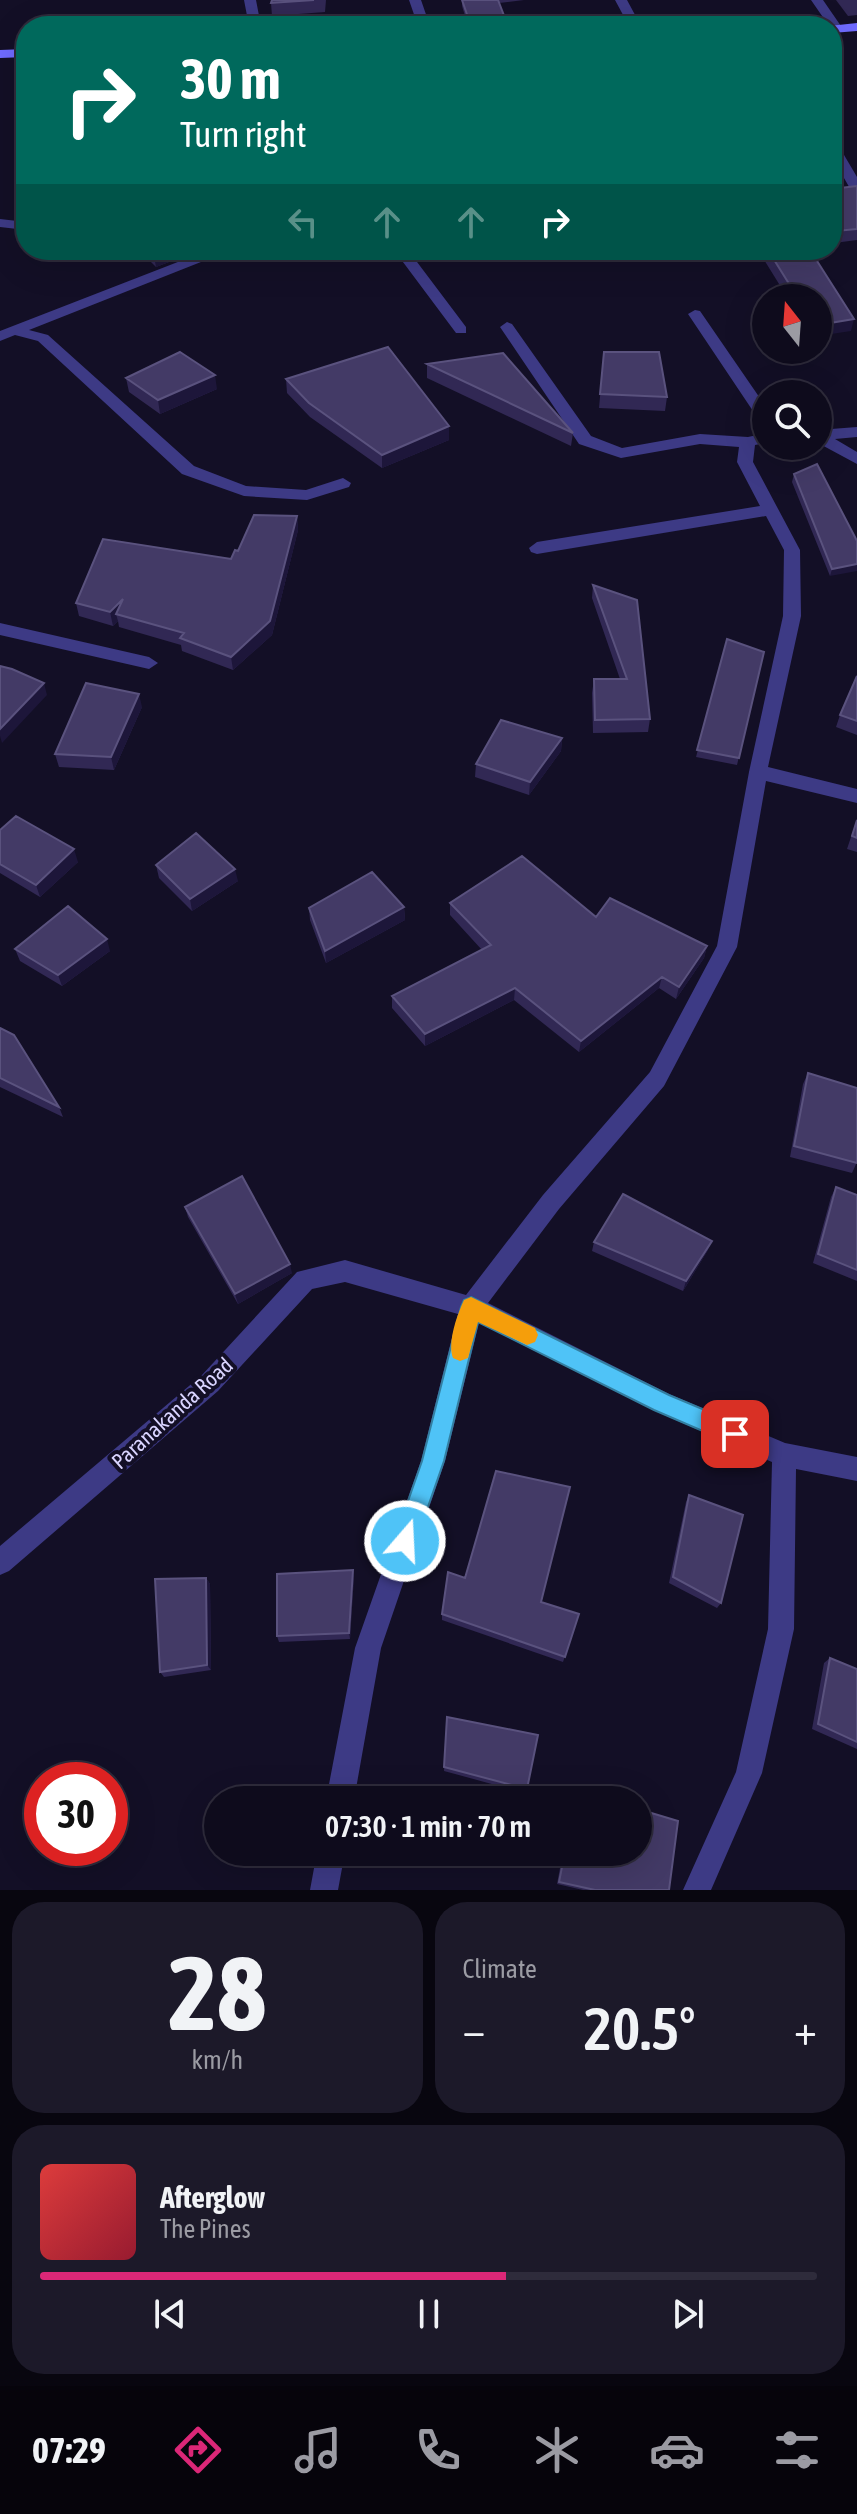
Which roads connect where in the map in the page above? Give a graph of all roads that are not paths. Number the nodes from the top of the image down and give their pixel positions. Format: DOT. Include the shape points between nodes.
graph roads {
  1 [pos="842,163"];
  2 [pos="857,189"];
  3 [pos="193,260"];
  4 [pos="408,260"];
  5 [pos="695,314"];
  6 [pos="507,327"];
  7 [pos="461,330"];
  8 [pos="8,334"];
  9 [pos="752,398"];
  10 [pos="857,432"];
  11 [pos="832,435"];
  12 [pos="752,440"];
  13 [pos="832,444"];
  14 [pos="752,449"];
  15 [pos="857,459"];
  16 [pos="343,483"];
  17 [pos="771,510"];
  18 [pos="537,548"];
  19 [pos="0,629"];
  20 [pos="149,663"];
  21 [pos="758,772"];
  22 [pos="857,796"];
  23 [pos="471,1307"];
  24 [pos="784,1455"];
  25 [pos="857,1469"];
  26 [pos="0,1562"];
  27 [pos="343,1786"];
  28 [pos="328,1866"];
  29 [pos="324,1890"];
  30 [pos="697,1890"];
  1 -- 2 [label="street"];
  3 -- 8 [label="street"];
  4 -- 7 [label="street"];
  5 -- 9 [label="street"];
  6 -- 12 [label="street" via="585,440 621,453 700,439"];
  8 -- 16 [label="street" via="43,338 188,470 244,491 307,495"];
  10 -- 11 [label="street"];
  13 -- 15 [label="street"];
  14 -- 17 [label="street" via="745,462"];
  17 -- 18 [label="street"];
  17 -- 21 [label="street" via="792,550 792,616"];
  19 -- 20 [label="street"];
  21 -- 22 [label="street"];
  21 -- 23 [label="street" via="727,947 657,1079 551,1202"];
  23 -- 24 [label="street" via="661,1402"];
  23 -- 26 [label="street, Paranakanda Road" via="345,1271 305,1280 210,1383"];
  23 -- 27 [label="street" via="433,1461 368,1648"];
  24 -- 25 [label="street"];
  24 -- 30 [label="street" via="781,1629 749,1773"];
  28 -- 29 [label="street"];
}
